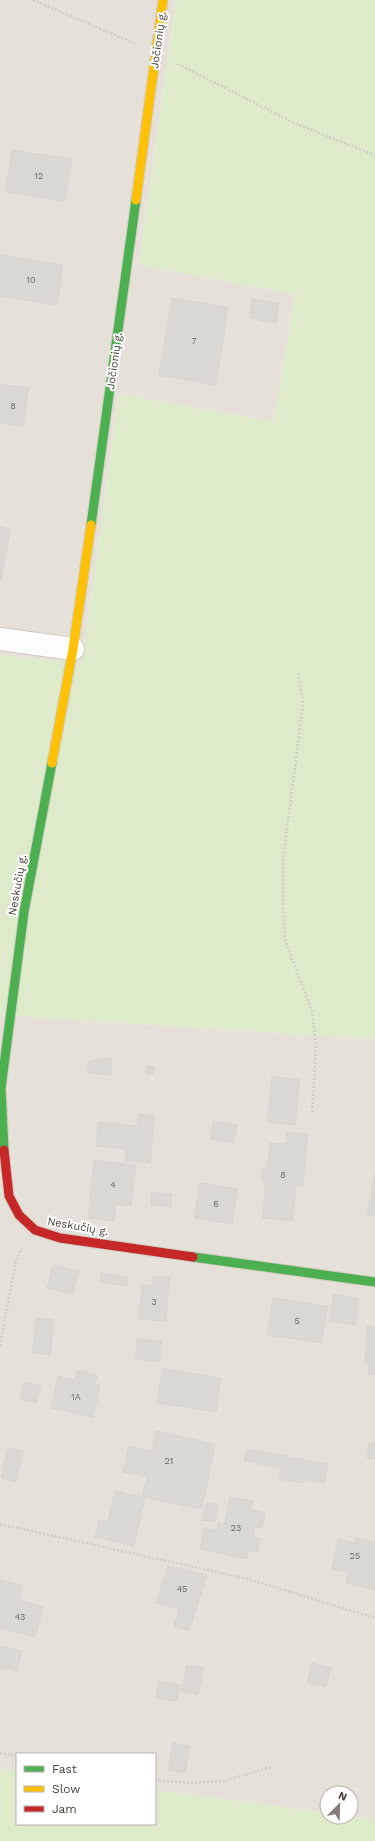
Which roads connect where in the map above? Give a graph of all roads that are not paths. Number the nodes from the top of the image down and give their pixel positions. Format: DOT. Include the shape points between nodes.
graph roads {
  1 [pos="163,0"];
  2 [pos="0,639"];
  3 [pos="73,649"];
  4 [pos="375,1282"];
  1 -- 3 [label="street, Jočionių g."];
  2 -- 3 [label="street"];
  3 -- 4 [label="street, Neskučių g." via="24,912 2,1088 9,1196 19,1215 35,1230 60,1238"];
}
